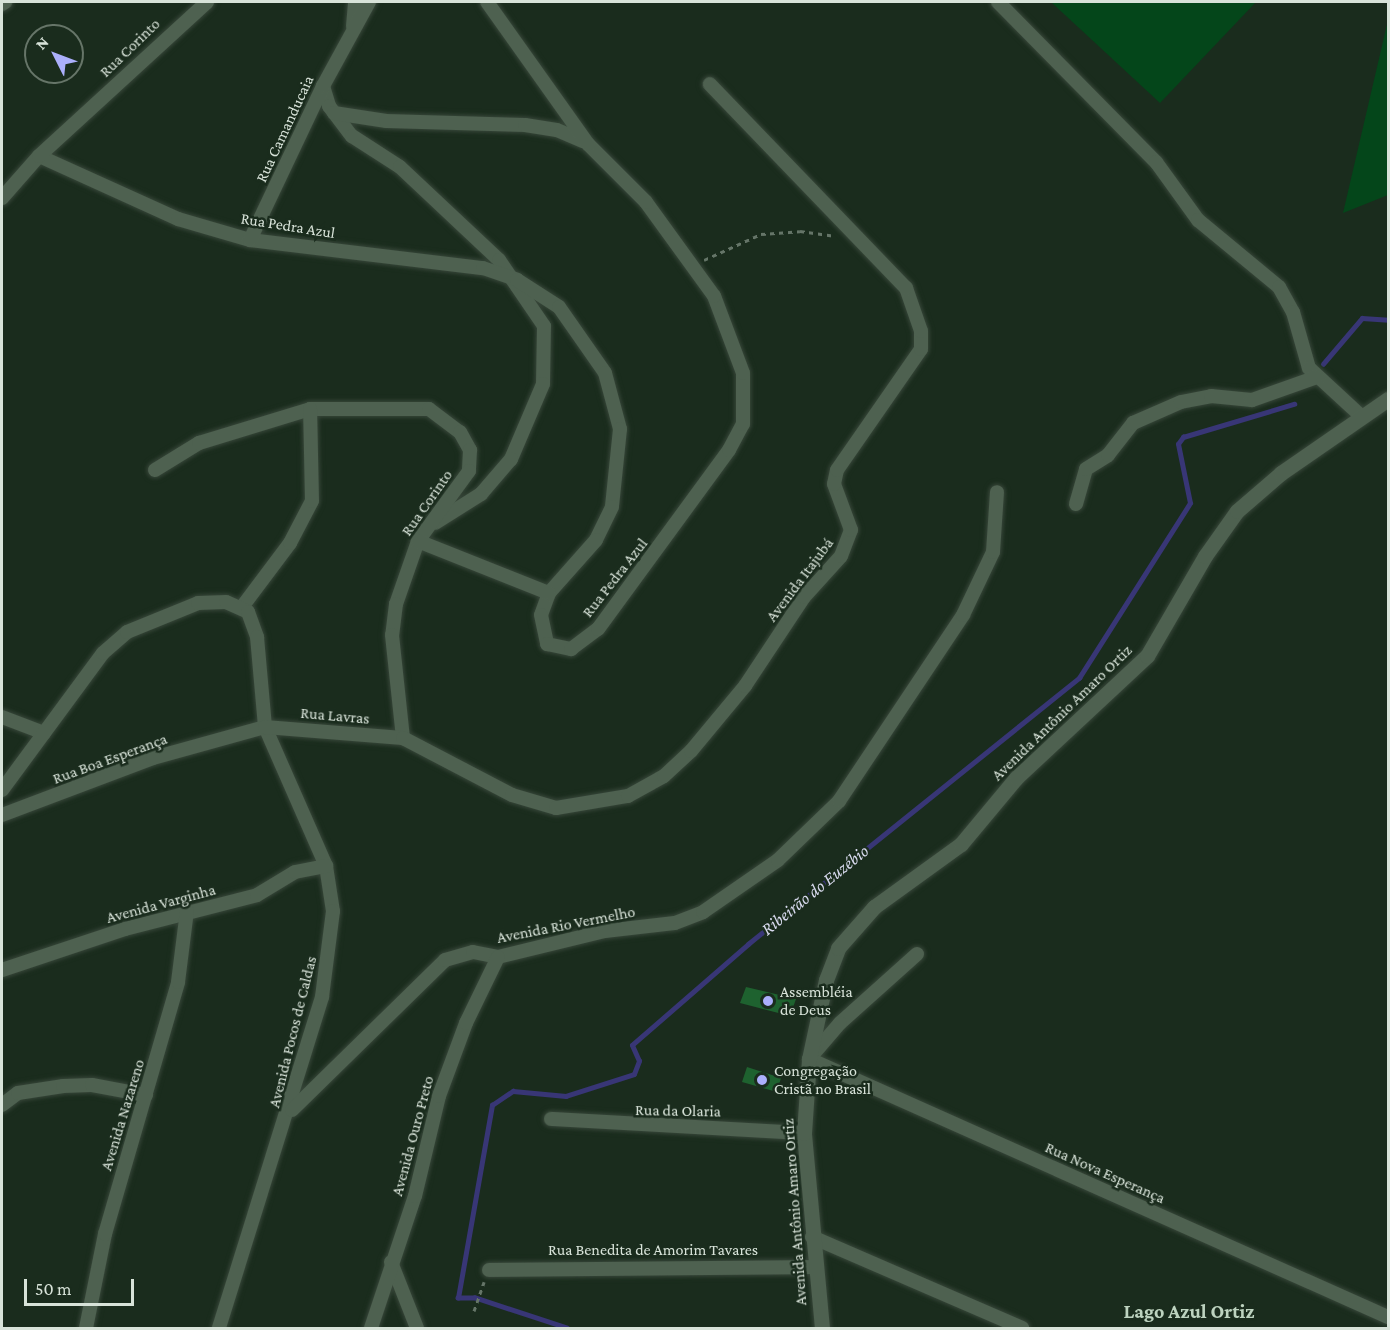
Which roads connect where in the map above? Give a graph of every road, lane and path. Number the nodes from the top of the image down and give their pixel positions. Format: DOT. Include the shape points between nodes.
graph roads {
  1 [pos="207,2"];
  2 [pos="355,2"];
  3 [pos="369,2"];
  4 [pos="487,2"];
  5 [pos="998,2"];
  6 [pos="352,34"];
  7 [pos="710,84"];
  8 [pos="323,86"];
  9 [pos="334,113"];
  10 [pos="588,144"];
  11 [pos="39,156"];
  12 [pos="2,198"];
  13 [pos="843,239"];
  14 [pos="250,240"];
  15 [pos="690,267"];
  16 [pos="517,280"];
  17 [pos="1317,376"];
  18 [pos="1389,399"];
  19 [pos="310,409"];
  20 [pos="1361,416"];
  21 [pos="155,471"];
  22 [pos="997,492"];
  23 [pos="1076,504"];
  24 [pos="422,535"];
  25 [pos="549,593"];
  26 [pos="242,607"];
  27 [pos="2,717"];
  28 [pos="265,727"];
  29 [pos="44,733"];
  30 [pos="403,738"];
  31 [pos="2,790"];
  32 [pos="2,815"];
  33 [pos="326,866"];
  34 [pos="186,911"];
  35 [pos="917,954"];
  36 [pos="498,957"];
  37 [pos="2,970"];
  38 [pos="809,1059"];
  39 [pos="146,1095"];
  40 [pos="2,1106"];
  41 [pos="290,1111"];
  42 [pos="551,1119"];
  43 [pos="804,1133"];
  44 [pos="812,1238"];
  45 [pos="392,1262"];
  46 [pos="817,1267"];
  47 [pos="489,1270"];
  48 [pos="482,1287"];
  49 [pos="474,1311"];
  50 [pos="1389,1317"];
  51 [pos="86,1329"];
  52 [pos="219,1329"];
  53 [pos="371,1329"];
  54 [pos="417,1329"];
  55 [pos="822,1329"];
  56 [pos="1022,1329"];
  1 -- 11 [label="street, Rua Corinto"];
  2 -- 6 [label="street, Rua Camanducaia"];
  3 -- 6 [label="street, Rua Camanducaia"];
  4 -- 10 [label="street"];
  5 -- 17 [label="street" via="1156,162 1198,220 1280,287 1293,312 1303,355"];
  6 -- 8 [label="street, Rua Camanducaia"];
  7 -- 30 [label="street, Avenida Itajubá" via="906,288 917,316 921,350 914,364 837,470 834,484 850,531 848,543 832,570 794,610 745,686 691,751 664,776 628,796 556,808 512,795"];
  8 -- 9 [label="street"];
  8 -- 14 [label="street, Rua Camanducaia"];
  9 -- 10 [label="street" via="386,121 525,125 557,130"];
  9 -- 16 [label="street" via="352,136 400,167"];
  10 -- 15 [label="street, Rua Pedra Azul" via="646,202"];
  11 -- 12 [label="street, Rua Corinto"];
  11 -- 14 [label="street, Rua Pedra Azul" via="178,219"];
  13 -- 15 [label="path" via="800,231 760,234"];
  14 -- 16 [label="street, Rua Pedra Azul" via="457,262"];
  15 -- 25 [label="street, Rua Pedra Azul" via="714,296 728,324 743,373 743,424 664,542 584,642 571,649 547,644 541,615"];
  16 -- 24 [label="street" via="544,326 547,348 543,384 529,425 511,459 481,494"];
  16 -- 25 [label="street, Rua Pedra Azul" via="542,294 574,326 605,373 620,429 612,507 596,540"];
  17 -- 20 [label="street"];
  17 -- 23 [label="street" via="1252,400 1211,396 1181,402 1133,423 1108,455 1086,469"];
  18 -- 20 [label="street, Avenida Antônio Amaro Ortiz"];
  19 -- 21 [label="street, Rua Corinto" via="199,443"];
  19 -- 24 [label="street, Rua Corinto" via="429,409 460,432 470,450 469,471"];
  19 -- 26 [label="street" via="312,501 295,536"];
  20 -- 38 [label="street, Avenida Antônio Amaro Ortiz" via="1281,473 1237,512 1205,556 1148,657 1016,778 961,844 874,907 838,948 826,980"];
  22 -- 36 [label="street, Avenida Rio Vermelho" via="993,552 963,615 839,801 778,860 703,912 675,922 605,931"];
  24 -- 25 [label="street"];
  24 -- 30 [label="street, Rua Corinto" via="396,604 392,635"];
  26 -- 28 [label="street, Avenida Pocos de Caldas" via="256,637"];
  26 -- 29 [label="street" via="226,602 198,603 127,632 103,652"];
  27 -- 29 [label="street"];
  28 -- 30 [label="street, Rua Lavras"];
  28 -- 32 [label="street, Rua Boa Esperança" via="153,758"];
  28 -- 33 [label="street, Avenida Pocos de Caldas"];
  29 -- 31 [label="street"];
  33 -- 34 [label="street, Avenida Varginha" via="295,872 257,895"];
  33 -- 41 [label="street, Avenida Pocos de Caldas" via="333,911 330,958"];
  34 -- 37 [label="street, Avenida Varginha"];
  34 -- 39 [label="street, Avenida Nazareno" via="187,939 178,982"];
  35 -- 38 [label="street" via="840,1023"];
  36 -- 41 [label="street, Avenida Rio Vermelho" via="473,952 445,960"];
  36 -- 45 [label="street, Avenida Ouro Preto" via="466,1023 439,1096 415,1196"];
  38 -- 43 [label="street, Avenida Antônio Amaro Ortiz"];
  38 -- 50 [label="street, Rua Nova Esperança"];
  39 -- 40 [label="street" via="92,1085 63,1086 18,1094"];
  39 -- 51 [label="street, Avenida Nazareno" via="105,1234"];
  41 -- 52 [label="street, Avenida Pocos de Caldas"];
  42 -- 43 [label="street, Rua da Olaria"];
  43 -- 44 [label="street, Avenida Antônio Amaro Ortiz"];
  44 -- 46 [label="street, Avenida Antônio Amaro Ortiz"];
  44 -- 56 [label="street"];
  45 -- 53 [label="street, Avenida Ouro Preto"];
  45 -- 54 [label="street"];
  46 -- 47 [label="street, Rua Benedita de Amorim Tavares"];
  46 -- 55 [label="street, Avenida Antônio Amaro Ortiz"];
  48 -- 49 [label="path"];
}
